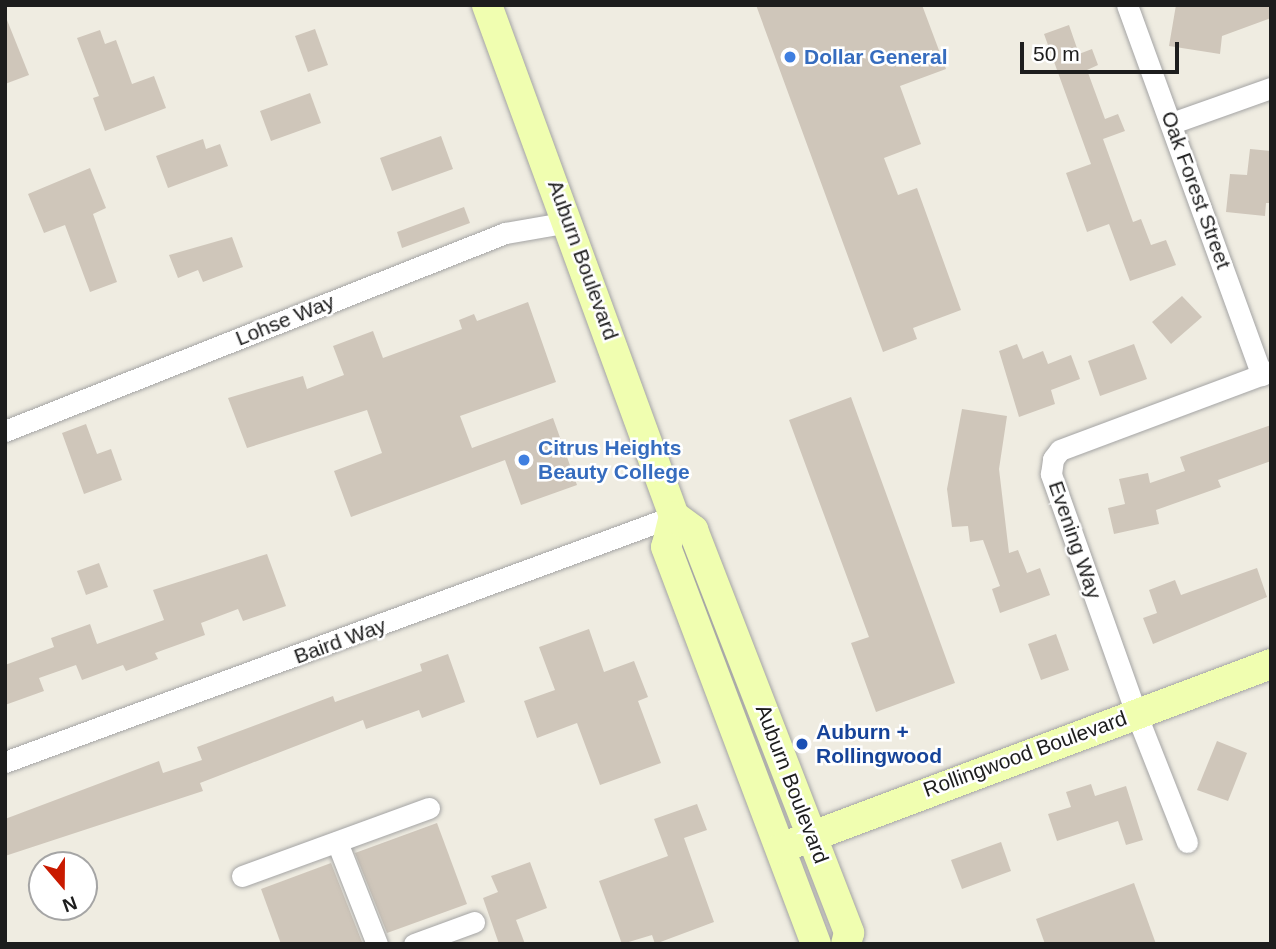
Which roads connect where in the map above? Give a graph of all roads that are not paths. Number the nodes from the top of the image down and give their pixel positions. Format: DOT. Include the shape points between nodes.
graph roads {
  1 [pos="487,5"];
  2 [pos="1127,5"];
  3 [pos="1271,88"];
  4 [pos="1172,123"];
  5 [pos="569,222"];
  6 [pos="1266,373"];
  7 [pos="5,431"];
  8 [pos="674,516"];
  9 [pos="1271,664"];
  10 [pos="1136,713"];
  11 [pos="5,762"];
  12 [pos="429,808"];
  13 [pos="812,836"];
  14 [pos="337,842"];
  15 [pos="1187,842"];
  16 [pos="781,848"];
  17 [pos="242,876"];
  18 [pos="474,922"];
  19 [pos="377,944"];
  20 [pos="414,944"];
  21 [pos="816,944"];
  22 [pos="846,944"];
  1 -- 5 [label="main road, Auburn Boulevard"];
  2 -- 4 [label="street, Oak Forest Street"];
  3 -- 4 [label="street"];
  4 -- 6 [label="street, Oak Forest Street"];
  5 -- 7 [label="street, Lohse Way" via="505,233"];
  5 -- 8 [label="main road, Auburn Boulevard"];
  6 -- 10 [label="street, Evening Way" via="1060,450 1053,459 1051,474"];
  8 -- 11 [label="street, Baird Way"];
  8 -- 13 [label="main road, Auburn Boulevard" via="693,530"];
  8 -- 16 [label="main road, Auburn Boulevard" via="666,547"];
  9 -- 10 [label="main road, Rollingwood Boulevard"];
  10 -- 13 [label="main road, Rollingwood Boulevard"];
  10 -- 15 [label="street, Evening Way"];
  12 -- 14 [label="street"];
  13 -- 16 [label="main road, Rollingwood Boulevard"];
  13 -- 22 [label="main road, Auburn Boulevard" via="849,933"];
  14 -- 17 [label="street"];
  14 -- 19 [label="street"];
  16 -- 21 [label="main road, Auburn Boulevard"];
  18 -- 20 [label="street"];
}
